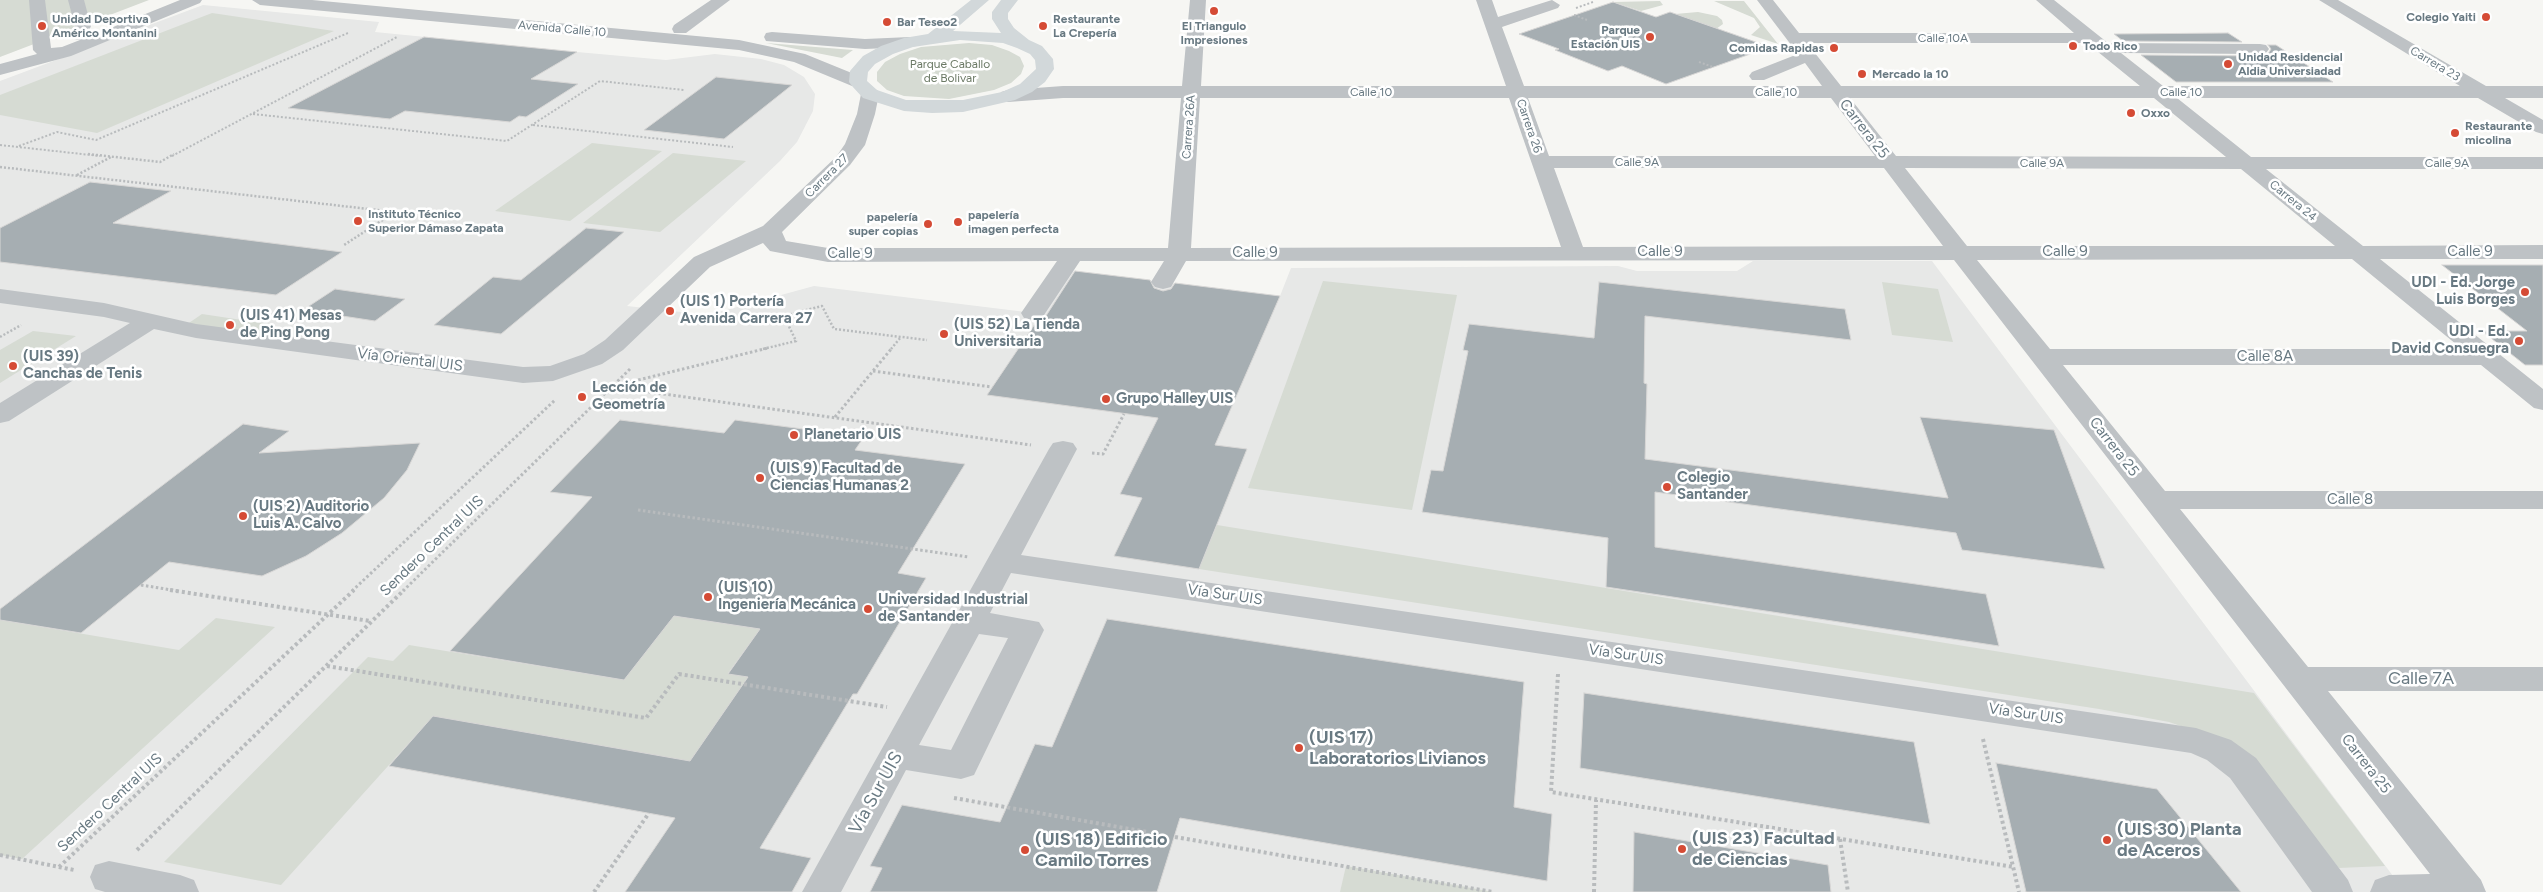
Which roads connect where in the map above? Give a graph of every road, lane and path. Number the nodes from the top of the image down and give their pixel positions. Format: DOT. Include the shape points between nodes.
graph roads {
  1 [pos="37,0"];
  2 [pos="76,0"];
  3 [pos="168,0"];
  4 [pos="194,0"];
  5 [pos="260,0"];
  6 [pos="366,0"];
  7 [pos="722,0"];
  8 [pos="981,0"];
  9 [pos="1010,0"];
  10 [pos="1198,0"];
  11 [pos="1484,0"];
  12 [pos="1765,0"];
  13 [pos="2044,0"];
  14 [pos="2327,0"];
  15 [pos="1552,5"];
  16 [pos="1493,24"];
  17 [pos="680,29"];
  18 [pos="354,34"];
  19 [pos="402,34"];
  20 [pos="79,35"];
  21 [pos="388,37"];
  22 [pos="396,37"];
  23 [pos="935,38"];
  24 [pos="1794,38"];
  25 [pos="910,42"];
  26 [pos="2098,43"];
  27 [pos="1023,44"];
  28 [pos="2260,49"];
  29 [pos="42,50"];
  30 [pos="65,52"];
  31 [pos="1808,56"];
  32 [pos="0,68"];
  33 [pos="1758,76"];
  34 [pos="864,88"];
  35 [pos="684,90"];
  36 [pos="1192,92"];
  37 [pos="1517,92"];
  38 [pos="1836,92"];
  39 [pos="2158,92"];
  40 [pos="2483,92"];
  41 [pos="2543,92"];
  42 [pos="1008,96"];
  43 [pos="252,113"];
  44 [pos="532,125"];
  45 [pos="2543,128"];
  46 [pos="0,145"];
  47 [pos="18,146"];
  48 [pos="733,147"];
  49 [pos="112,157"];
  50 [pos="1542,162"];
  51 [pos="1890,162"];
  52 [pos="2247,163"];
  53 [pos="2543,163"];
  54 [pos="0,167"];
  55 [pos="75,175"];
  56 [pos="775,238"];
  57 [pos="344,245"];
  58 [pos="1574,252"];
  59 [pos="1960,252"];
  60 [pos="2357,252"];
  61 [pos="2543,252"];
  62 [pos="1074,254"];
  63 [pos="1179,254"];
  64 [pos="1163,282"];
  65 [pos="0,296"];
  66 [pos="1033,313"];
  67 [pos="150,321"];
  68 [pos="25,322"];
  69 [pos="0,337"];
  70 [pos="900,337"];
  71 [pos="927,340"];
  72 [pos="2043,357"];
  73 [pos="2486,357"];
  74 [pos="632,367"];
  75 [pos="872,371"];
  76 [pos="593,384"];
  77 [pos="612,387"];
  78 [pos="992,387"];
  79 [pos="560,395"];
  80 [pos="2543,402"];
  81 [pos="1124,414"];
  82 [pos="0,415"];
  83 [pos="834,417"];
  84 [pos="1063,449"];
  85 [pos="2156,500"];
  86 [pos="2543,500"];
  87 [pos="638,510"];
  88 [pos="1002,562"];
  89 [pos="141,585"];
  90 [pos="327,614"];
  91 [pos="970,621"];
  92 [pos="371,622"];
  93 [pos="1560,645"];
  94 [pos="326,666"];
  95 [pos="2298,679"];
  96 [pos="2543,679"];
  97 [pos="1975,706"];
  98 [pos="919,712"];
  99 [pos="896,754"];
  100 [pos="947,797"];
  101 [pos="1596,800"];
  102 [pos="649,813"];
  103 [pos="1147,832"];
  104 [pos="1175,837"];
  105 [pos="1840,839"];
  106 [pos="0,855"];
  107 [pos="59,867"];
  108 [pos="2014,867"];
  109 [pos="109,877"];
  110 [pos="1455,885"];
  111 [pos="2466,891"];
  112 [pos="180,892"];
  113 [pos="594,892"];
  114 [pos="821,892"];
  115 [pos="1454,892"];
  116 [pos="1494,892"];
  117 [pos="1594,892"];
  118 [pos="1848,892"];
  119 [pos="2019,892"];
  120 [pos="2334,892"];
  121 [pos="2389,892"];
  1 -- 29 [label="street"];
  2 -- 20 [label="street" via="83,26"];
  3 -- 20 [label="street" via="139,8"];
  4 -- 30 [label="street"];
  5 -- 34 [label="street, Avenida Calle 10" via="746,46 799,58"];
  6 -- 17 [label="street, Avenida Calle 10" via="446,4"];
  7 -- 17 [label="street"];
  8 -- 23 [label="main road"];
  9 -- 27 [label="main road" via="1000,12 1000,19"];
  10 -- 36 [label="street, Carrera 26A"];
  11 -- 16 [label="street, Carrera 26"];
  12 -- 24 [label="street, Carrera 25"];
  13 -- 26 [label="street, Carrera 24"];
  14 -- 40 [label="street, Carrera 23"];
  15 -- 16 [label="street"];
  16 -- 37 [label="street, Carrera 26"];
  17 -- 25 [label="street, Avenida Calle 10" via="843,44"];
  18 -- 47 [label="path" via="345,33 96,140 57,132"];
  19 -- 22 [label="path"];
  20 -- 29 [label="street"];
  21 -- 22 [label="path"];
  22 -- 43 [label="path"];
  23 -- 25 [label="main road"];
  23 -- 27 [label="main road" via="983,36"];
  24 -- 26 [label="street, Calle 10A"];
  24 -- 31 [label="street, Carrera 25"];
  25 -- 34 [label="main road" via="869,60 859,71"];
  26 -- 28 [label="street, Calle 10A"];
  26 -- 39 [label="street, Carrera 24"];
  27 -- 42 [label="main road" via="1044,59 1045,69 1026,88"];
  29 -- 30 [label="street"];
  29 -- 32 [label="street"];
  30 -- 32 [label="street"];
  31 -- 33 [label="street"];
  31 -- 38 [label="street, Carrera 25"];
  34 -- 42 [label="main road" via="904,105 932,107 963,106"];
  34 -- 56 [label="street, Carrera 27" via="860,136 850,153"];
  35 -- 44 [label="path" via="600,81"];
  36 -- 37 [label="street, Calle 10"];
  36 -- 42 [label="street, Calle 10" via="1063,92"];
  36 -- 63 [label="street, Carrera 26A"];
  37 -- 38 [label="street, Calle 10"];
  37 -- 50 [label="street, Carrera 26"];
  38 -- 39 [label="street, Calle 10"];
  38 -- 51 [label="street, Carrera 25"];
  39 -- 40 [label="street, Calle 10"];
  39 -- 52 [label="street, Carrera 24"];
  40 -- 41 [label="street, Calle 10"];
  40 -- 45 [label="street, Carrera 23"];
  43 -- 44 [label="path" via="508,141"];
  43 -- 49 [label="path" via="160,162"];
  44 -- 48 [label="path"];
  46 -- 47 [label="path"];
  47 -- 49 [label="path"];
  49 -- 55 [label="path"];
  50 -- 51 [label="street, Calle 9A"];
  50 -- 58 [label="street, Carrera 26"];
  51 -- 52 [label="street, Calle 9A"];
  51 -- 59 [label="street, Carrera 25"];
  52 -- 53 [label="street, Calle 9A"];
  52 -- 60 [label="street, Carrera 24"];
  54 -- 55 [label="path"];
  55 -- 57 [label="path" via="395,212"];
  56 -- 62 [label="street, Calle 9" via="808,254"];
  56 -- 67 [label="street, Vía Oriental UIS" via="702,262 614,345 592,359 553,373 523,374 196,331"];
  58 -- 59 [label="street, Calle 9" via="1612,252 1644,264 1729,264 1747,252"];
  58 -- 63 [label="street, Calle 9"];
  59 -- 60 [label="street, Calle 9"];
  59 -- 72 [label="street, Carrera 25"];
  60 -- 61 [label="street, Calle 9"];
  60 -- 73 [label="street, Carrera 24"];
  62 -- 63 [label="street, Calle 9"];
  62 -- 66 [label="street"];
  63 -- 64 [label="street"];
  65 -- 67 [label="street, Vía Oriental UIS" via="104,310"];
  67 -- 82 [label="street"];
  68 -- 69 [label="path"];
  70 -- 71 [label="path"];
  70 -- 75 [label="path"];
  70 -- 77 [label="path" via="834,329 822,306 784,316 796,341"];
  72 -- 73 [label="street, Calle 8A"];
  72 -- 85 [label="street, Carrera 25"];
  73 -- 80 [label="street, Carrera 24"];
  74 -- 77 [label="path, Sendero Central UIS"];
  75 -- 78 [label="path"];
  75 -- 83 [label="path"];
  76 -- 77 [label="path"];
  77 -- 83 [label="path"];
  77 -- 92 [label="path, Sendero Central UIS"];
  79 -- 90 [label="path, Sendero Central UIS"];
  81 -- 84 [label="path" via="1103,454"];
  83 -- 84 [label="path"];
  84 -- 88 [label="street, Vía Sur UIS"];
  85 -- 86 [label="street, Calle 8"];
  85 -- 95 [label="street, Carrera 25"];
  87 -- 88 [label="path"];
  88 -- 91 [label="street, Vía Sur UIS"];
  88 -- 93 [label="street, Vía Sur UIS"];
  89 -- 90 [label="path"];
  90 -- 92 [label="path"];
  90 -- 107 [label="path, Sendero Central UIS"];
  91 -- 98 [label="street, Vía Sur UIS"];
  91 -- 99 [label="street" via="1028,630 961,765"];
  92 -- 94 [label="path, Sendero Central UIS"];
  93 -- 97 [label="street, Vía Sur UIS"];
  93 -- 101 [label="path" via="1550,792"];
  94 -- 98 [label="path" via="646,718 679,674"];
  94 -- 109 [label="path, Sendero Central UIS"];
  95 -- 96 [label="street, Calle 7A"];
  95 -- 111 [label="street, Carrera 25"];
  97 -- 108 [label="path"];
  97 -- 120 [label="street, Vía Sur UIS" via="2167,735 2219,750 2242,768"];
  98 -- 99 [label="street, Vía Sur UIS"];
  99 -- 114 [label="street, Vía Sur UIS"];
  100 -- 103 [label="path"];
  101 -- 105 [label="path"];
  101 -- 117 [label="path"];
  102 -- 113 [label="path"];
  104 -- 110 [label="path"];
  105 -- 108 [label="path"];
  105 -- 118 [label="path"];
  106 -- 107 [label="path"];
  107 -- 109 [label="path"];
  108 -- 119 [label="path"];
  109 -- 112 [label="street"];
  110 -- 115 [label="path"];
  110 -- 116 [label="path"];
  111 -- 121 [label="street"];
}
